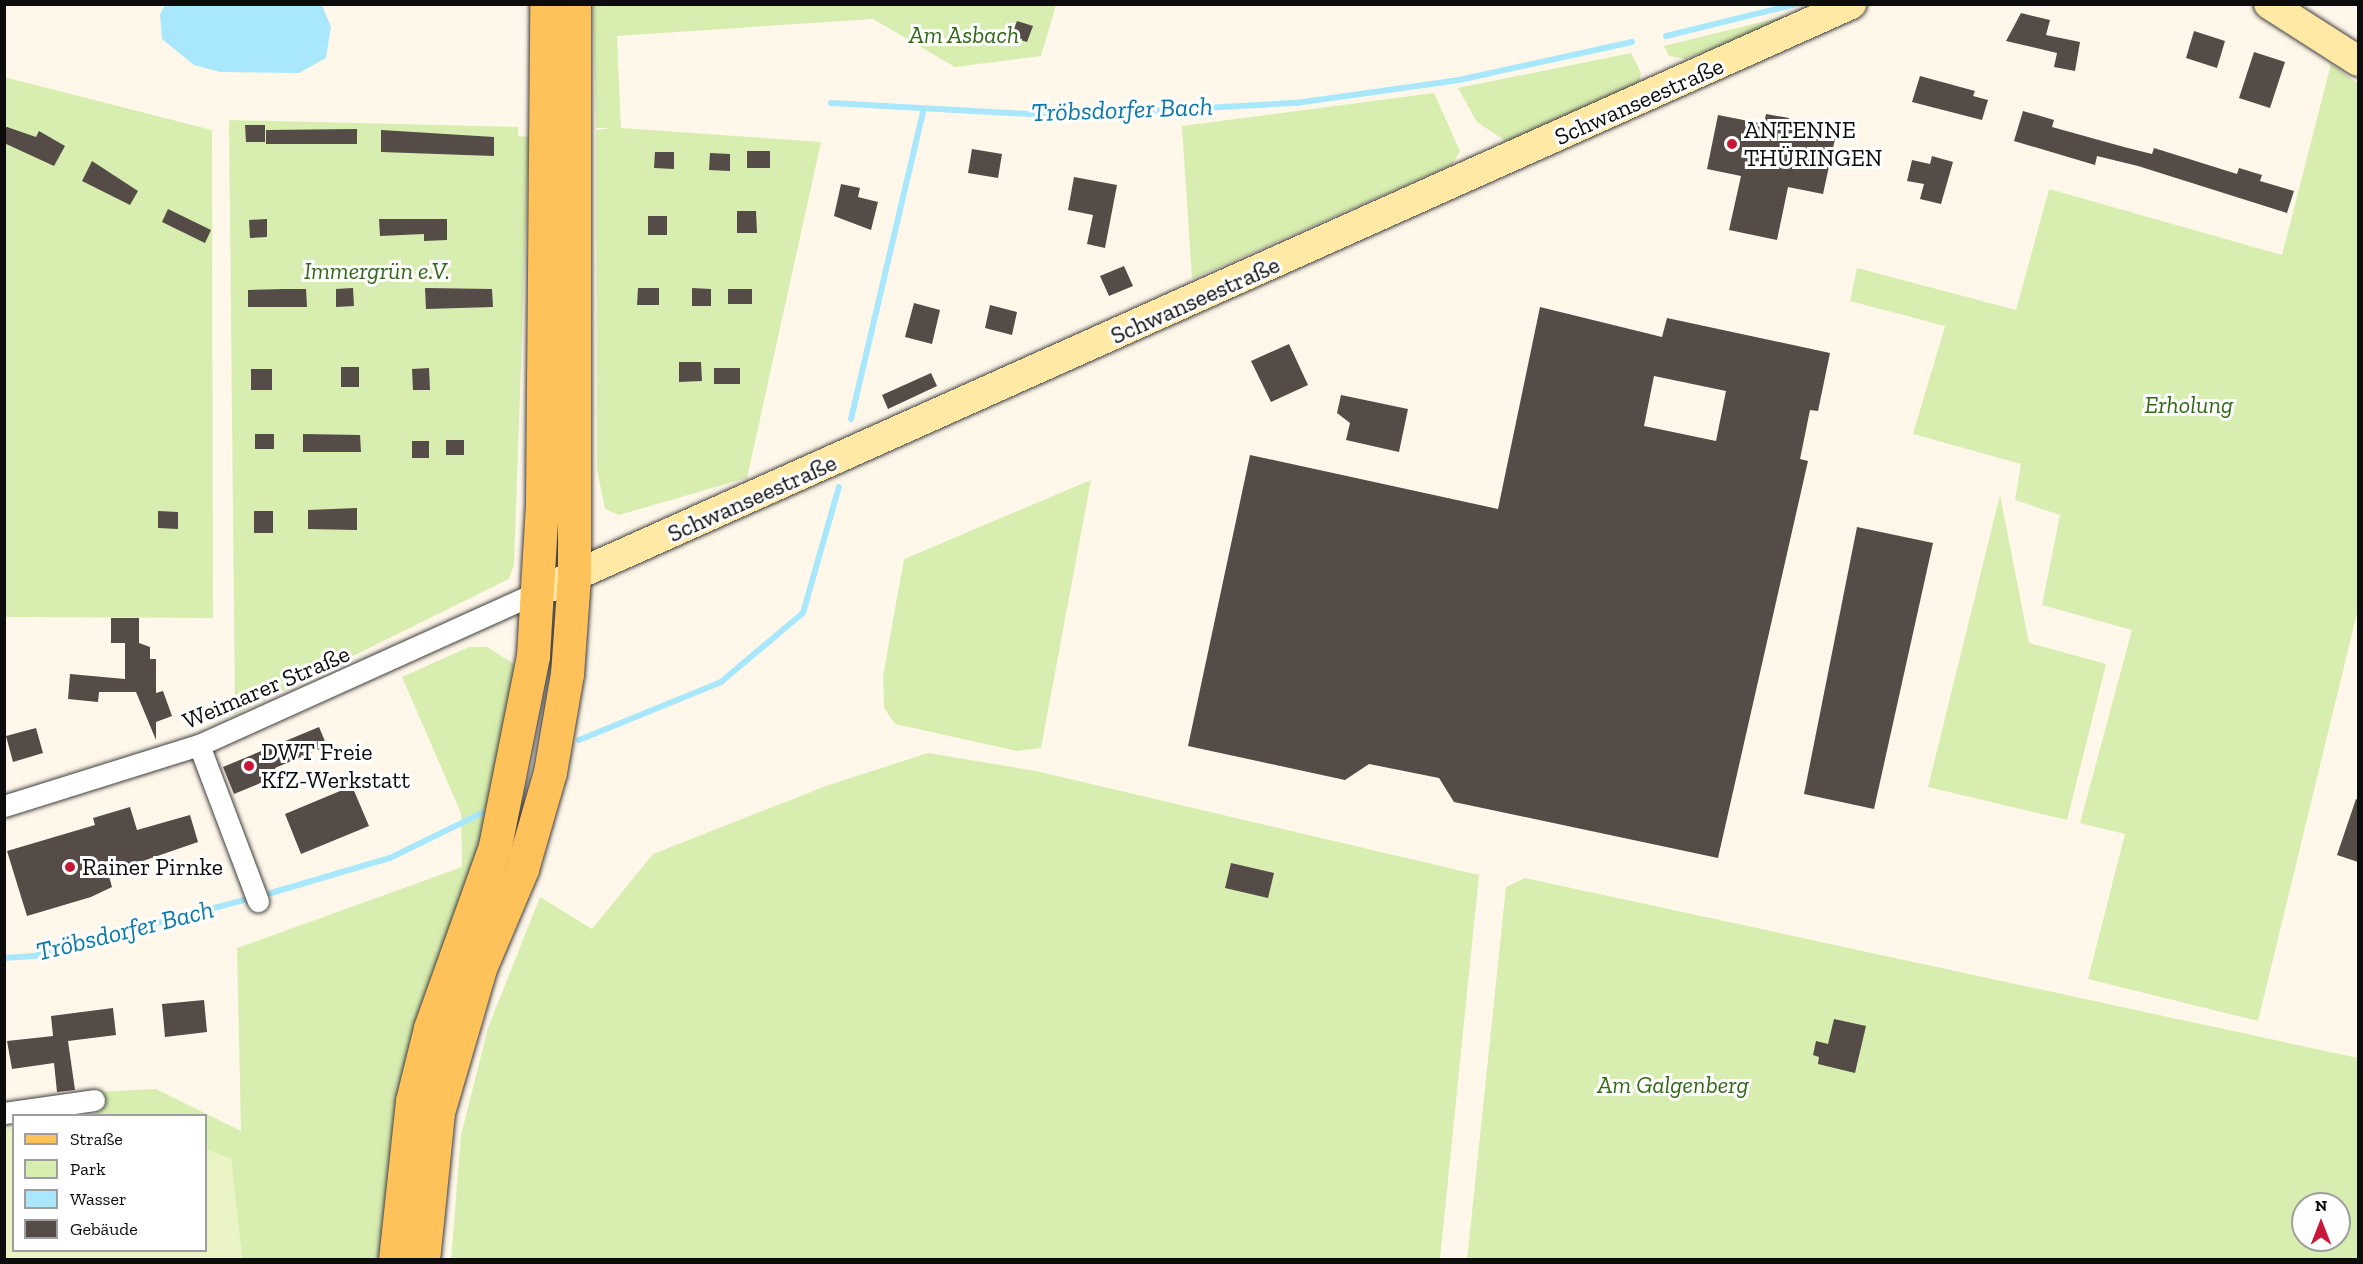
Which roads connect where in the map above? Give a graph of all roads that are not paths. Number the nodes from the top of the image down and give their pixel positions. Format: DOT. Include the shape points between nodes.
graph roads {
  1 [pos="546,4"];
  2 [pos="574,4"];
  3 [pos="1851,4"];
  4 [pos="2269,4"];
  5 [pos="2358,62"];
  6 [pos="574,577"];
  7 [pos="538,592"];
  8 [pos="199,745"];
  9 [pos="4,806"];
  10 [pos="258,901"];
  11 [pos="94,1100"];
  12 [pos="4,1113"];
  13 [pos="395,1260"];
  14 [pos="423,1260"];
  1 -- 7 [label="main road"];
  2 -- 6 [label="main road"];
  3 -- 6 [label="street, Schwanseestraße"];
  4 -- 5 [label="street"];
  6 -- 7 [label="street, Schwanseestraße"];
  6 -- 14 [label="main road" via="567,674 550,772 522,869 460,1027 437,1123"];
  7 -- 8 [label="street, Weimarer Straße"];
  7 -- 13 [label="main road" via="521,730 495,846 430,1028 412,1101"];
  8 -- 9 [label="street, Weimarer Straße"];
  8 -- 10 [label="street"];
  11 -- 12 [label="street"];
}
